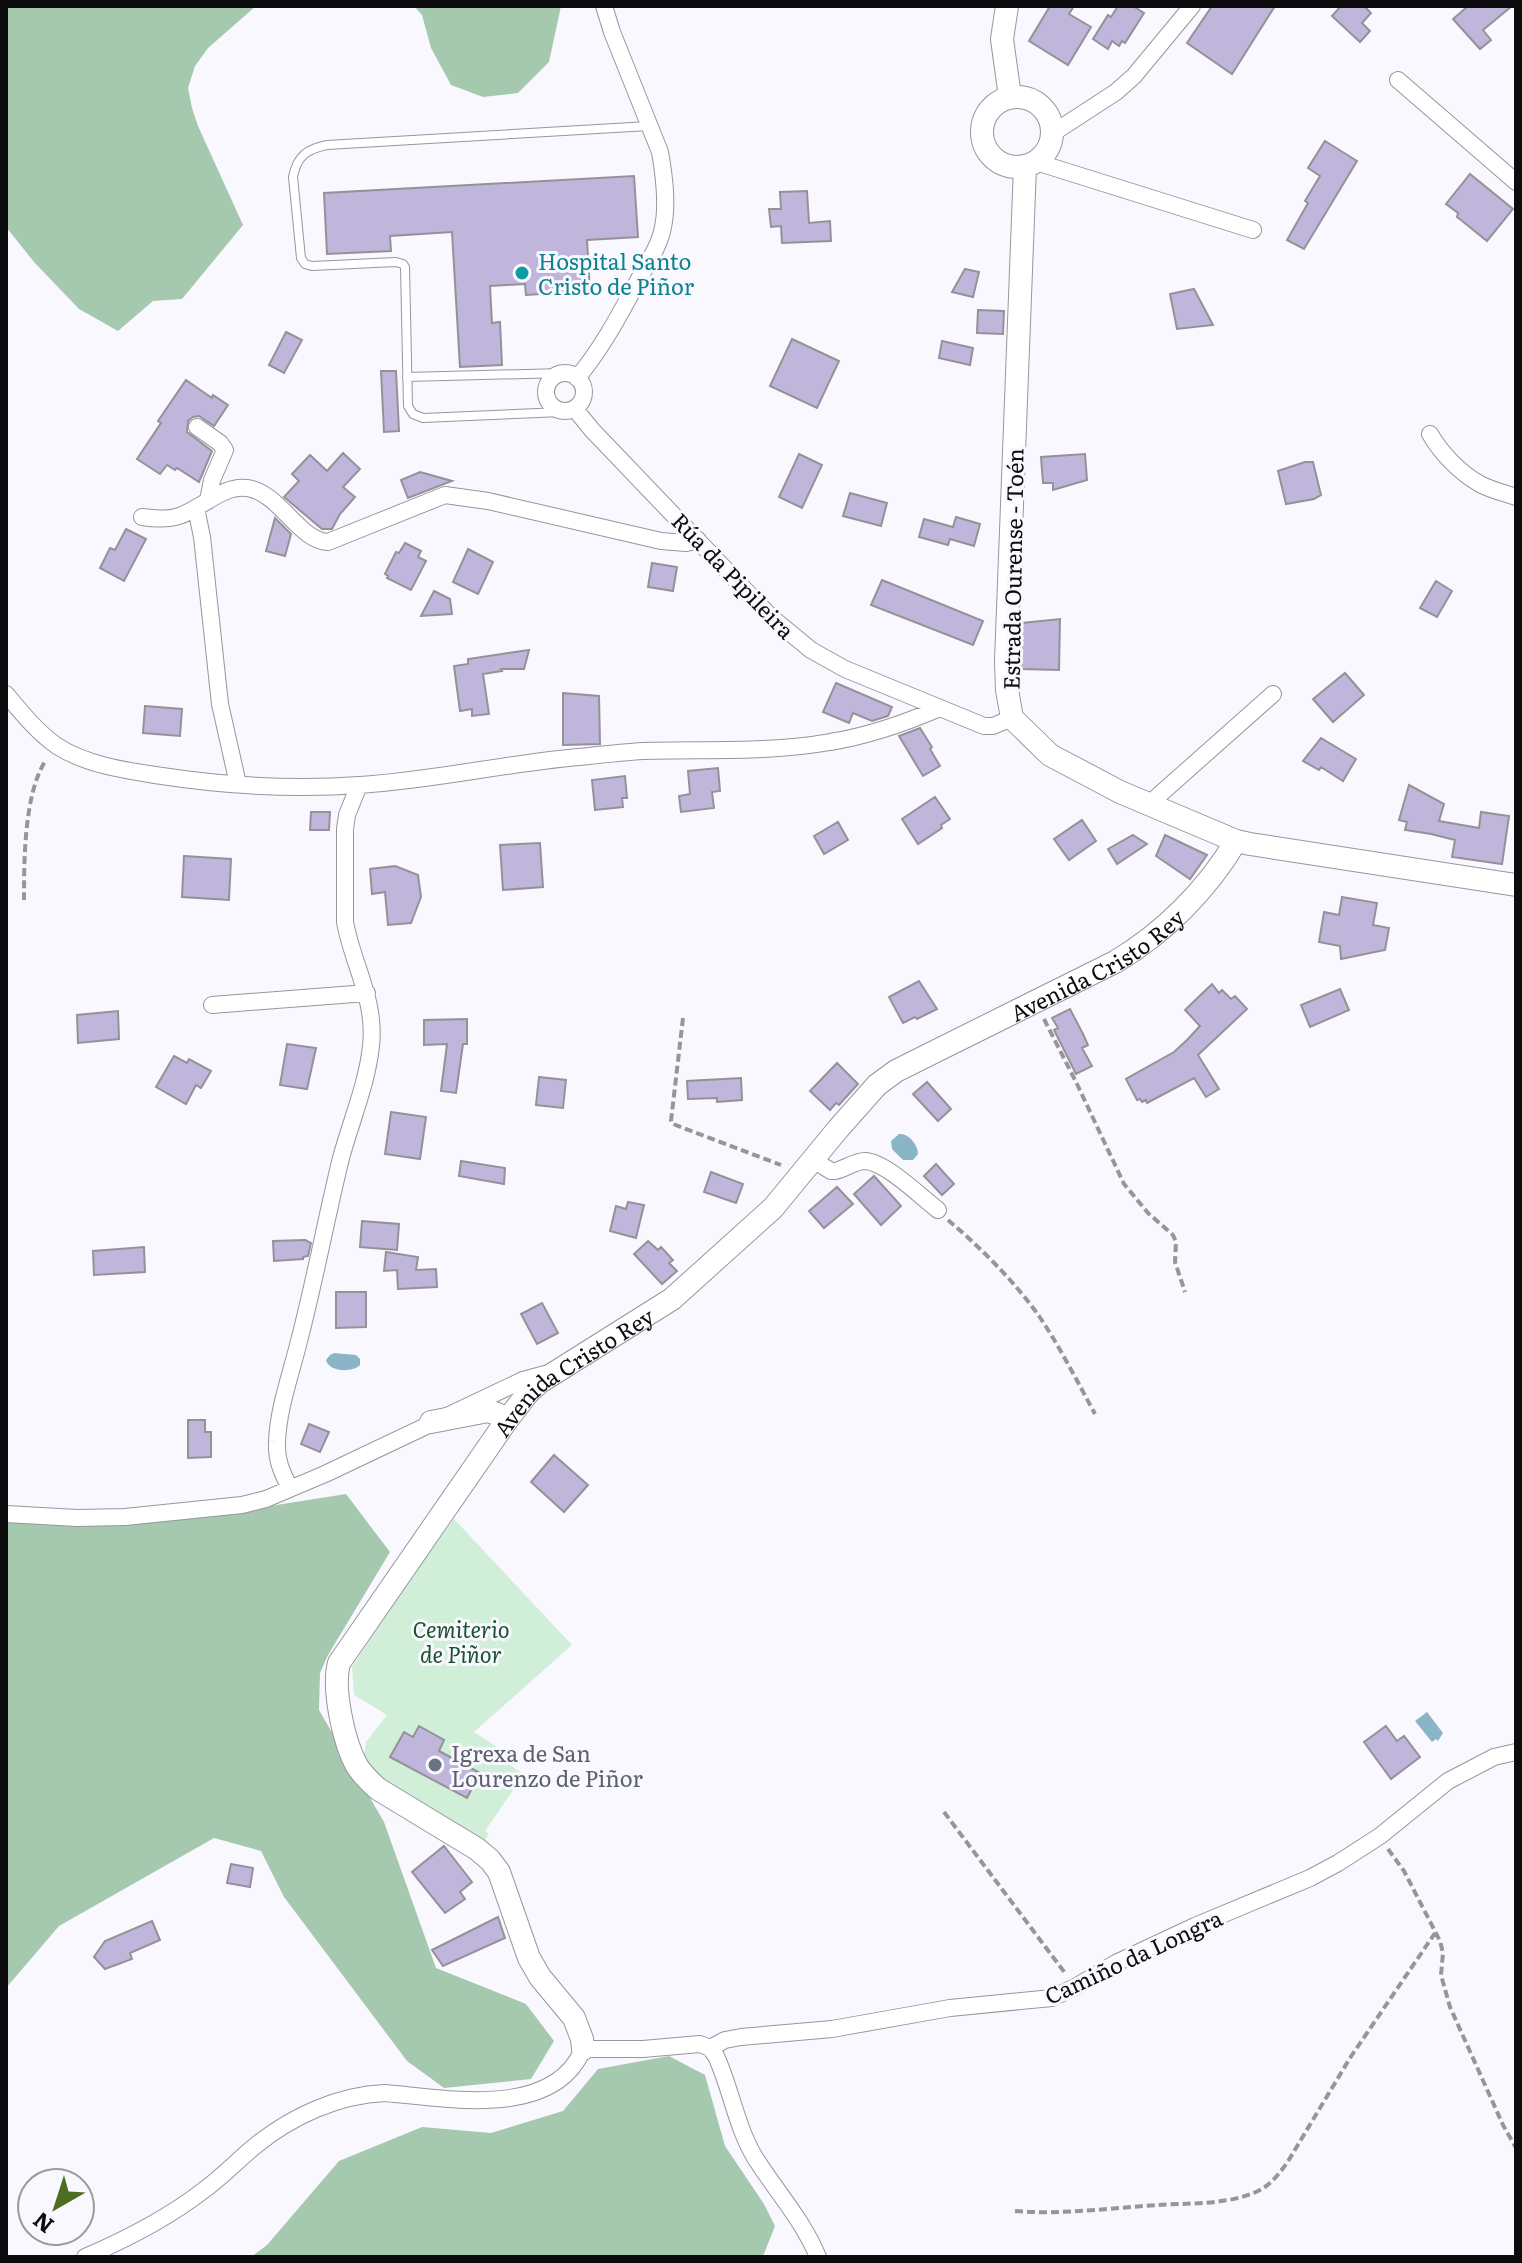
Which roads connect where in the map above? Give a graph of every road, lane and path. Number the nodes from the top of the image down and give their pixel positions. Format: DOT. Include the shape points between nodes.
graph roads {
  1 [pos="604,6"];
  2 [pos="1007,6"];
  3 [pos="1192,6"];
  4 [pos="1398,80"];
  5 [pos="1010,97"];
  6 [pos="650,126"];
  7 [pos="1053,133"];
  8 [pos="1030,164"];
  9 [pos="1516,182"];
  10 [pos="1253,230"];
  11 [pos="570,376"];
  12 [pos="407,377"];
  13 [pos="569,410"];
  14 [pos="197,427"];
  15 [pos="1430,434"];
  16 [pos="1516,497"];
  17 [pos="202,505"];
  18 [pos="142,517"];
  19 [pos="698,540"];
  20 [pos="6,694"];
  21 [pos="1273,694"];
  22 [pos="940,708"];
  23 [pos="1012,718"];
  24 [pos="57,746"];
  25 [pos="238,784"];
  26 [pos="359,785"];
  27 [pos="1149,804"];
  28 [pos="1236,841"];
  29 [pos="1516,885"];
  30 [pos="24,900"];
  31 [pos="367,993"];
  32 [pos="1035,1003"];
  33 [pos="212,1005"];
  34 [pos="683,1018"];
  35 [pos="806,1169"];
  36 [pos="938,1210"];
  37 [pos="1185,1292"];
  38 [pos="554,1371"];
  39 [pos="1095,1414"];
  40 [pos="507,1420"];
  41 [pos="431,1422"];
  42 [pos="290,1488"];
  43 [pos="6,1514"];
  44 [pos="1516,1752"];
  45 [pos="944,1812"];
  46 [pos="1380,1836"];
  47 [pos="1435,1933"];
  48 [pos="1077,1986"];
  49 [pos="710,2048"];
  50 [pos="583,2049"];
  51 [pos="1516,2148"];
  52 [pos="1015,2211"];
  53 [pos="85,2257"];
  54 [pos="818,2257"];
  1 -- 6 [label="street, Rúa da Pipileira"];
  2 -- 5 [label="street" via="1002,39"];
  3 -- 7 [label="street" via="1134,76"];
  4 -- 9 [label="street"];
  5 -- 7 [label="street" via="1040,105"];
  5 -- 8 [label="street" via="989,110 982,133 985,145 1001,163"];
  6 -- 11 [label="street, Rúa da Pipileira" via="663,172 663,227 605,342"];
  6 -- 12 [label="lane" via="327,145 301,157 293,177 305,264 396,262 405,267"];
  7 -- 8 [label="street" via="1045,155"];
  8 -- 10 [label="street"];
  8 -- 23 [label="street, Estrada Ourense - Toén" via="1006,661"];
  11 -- 12 [label="lane"];
  11 -- 13 [label="street" via="584,392"];
  11 -- 13 [label="street, Rúa da Pipileira" via="557,375 545,395 551,406"];
  12 -- 13 [label="lane" via="408,406 423,418"];
  13 -- 19 [label="street, Rúa da Pipileira"];
  14 -- 17 [label="street" via="225,450"];
  15 -- 16 [label="street" via="1470,477"];
  17 -- 18 [label="street" via="166,519"];
  17 -- 19 [label="street" via="240,488 256,490 322,542 445,495 661,541"];
  17 -- 25 [label="street" via="223,720"];
  19 -- 22 [label="street, Rúa da Pipileira" via="772,618 811,650"];
  20 -- 24 [label="street"];
  21 -- 27 [label="street"];
  22 -- 23 [label="street, Rúa da Pipileira" via="984,726"];
  22 -- 26 [label="street" via="880,731 830,742 641,751"];
  23 -- 27 [label="street, Estrada Ourense - Toén" via="1050,755"];
  24 -- 25 [label="street" via="121,769"];
  24 -- 30 [label="path" via="34,786"];
  25 -- 26 [label="street"];
  26 -- 31 [label="street" via="347,815 343,878 345,922"];
  27 -- 28 [label="street, Estrada Ourense - Toén"];
  28 -- 29 [label="street, Estrada Ourense - Toén"];
  28 -- 32 [label="street, Avenida Cristo Rey" via="1211,877 1159,932 1115,962"];
  31 -- 33 [label="street"];
  31 -- 42 [label="street" via="370,1050 363,1086 278,1431 278,1465"];
  32 -- 35 [label="street, Avenida Cristo Rey" via="896,1071 877,1085"];
  32 -- 37 [label="path" via="1124,1184 1173,1235"];
  34 -- 35 [label="path" via="673,1124 792,1171"];
  35 -- 36 [label="street" via="875,1164"];
  35 -- 38 [label="street, Avenida Cristo Rey" via="762,1220 672,1299"];
  36 -- 39 [label="path" via="1038,1315"];
  38 -- 40 [label="street, Avenida Cristo Rey"];
  38 -- 41 [label="street"];
  40 -- 41 [label="street" via="488,1411"];
  40 -- 50 [label="street, Avenida Cristo Rey" via="344,1654 337,1688 351,1752 366,1779 477,1849 499,1872 529,1958 574,2018"];
  41 -- 42 [label="street"];
  42 -- 43 [label="street" via="242,1505 125,1517"];
  44 -- 46 [label="street, Camiño da Longra" via="1494,1757 1448,1781"];
  45 -- 48 [label="path"];
  46 -- 47 [label="path"];
  46 -- 48 [label="street, Camiño da Longra" via="1310,1878 1195,1926"];
  47 -- 51 [label="path" via="1450,2007"];
  47 -- 52 [label="path" via="1287,2163 1264,2188 1224,2200"];
  48 -- 49 [label="street, Camiño da Longra" via="1043,2000 750,2035"];
  49 -- 50 [label="street" via="689,2044"];
  49 -- 54 [label="street" via="754,2155"];
  50 -- 53 [label="street" via="567,2074 519,2096 481,2102 370,2094 309,2112 270,2134 180,2208"];
}
